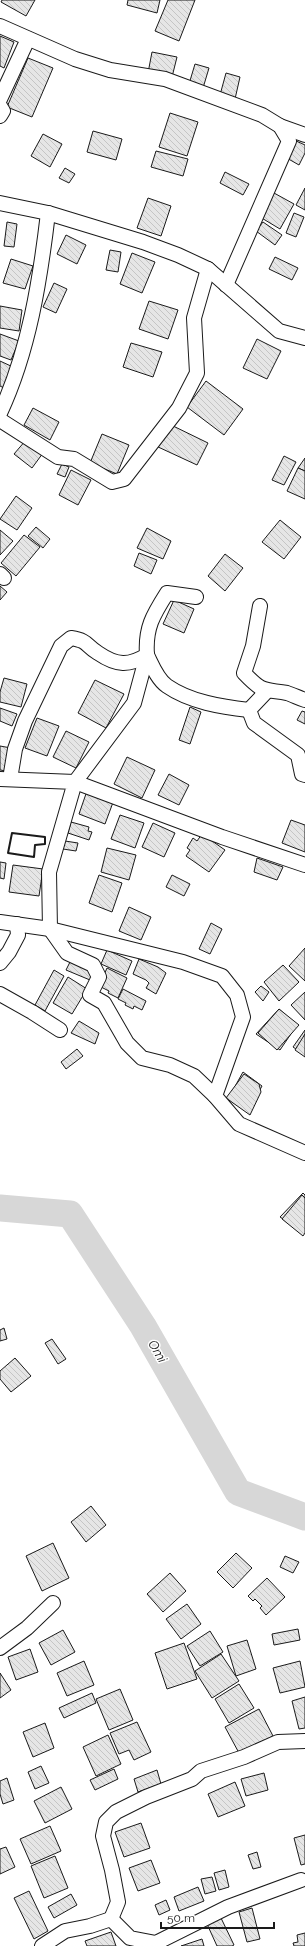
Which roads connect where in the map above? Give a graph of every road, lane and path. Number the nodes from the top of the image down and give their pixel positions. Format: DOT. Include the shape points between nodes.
graph roads {
  1 [pos="0,26"];
  2 [pos="28,39"];
  3 [pos="0,100"];
  4 [pos="0,106"];
  5 [pos="0,116"];
  6 [pos="280,126"];
  7 [pos="305,135"];
  8 [pos="0,203"];
  9 [pos="48,213"];
  10 [pos="208,269"];
  11 [pos="226,285"];
  12 [pos="305,338"];
  13 [pos="0,413"];
  14 [pos="0,420"];
  15 [pos="196,597"];
  16 [pos="260,606"];
  17 [pos="147,655"];
  18 [pos="267,691"];
  19 [pos="305,700"];
  20 [pos="249,710"];
  21 [pos="305,775"];
  22 [pos="5,779"];
  23 [pos="76,782"];
  24 [pos="305,865"];
  25 [pos="0,922"];
  26 [pos="17,924"];
  27 [pos="50,930"];
  28 [pos="0,963"];
  29 [pos="0,994"];
  30 [pos="60,1030"];
  31 [pos="215,1096"];
  32 [pos="305,1153"];
  33 [pos="53,1603"];
  34 [pos="0,1648"];
  35 [pos="305,1741"];
  36 [pos="301,1880"];
  37 [pos="111,1919"];
  38 [pos="42,1946"];
  1 -- 2 [label="street"];
  2 -- 3 [label="street"];
  2 -- 6 [label="street" via="75,59 110,70 165,79 262,115"];
  4 -- 5 [label="street" via="3,111"];
  6 -- 7 [label="street"];
  6 -- 11 [label="street" via="289,142"];
  8 -- 9 [label="street"];
  9 -- 10 [label="street" via="143,242"];
  9 -- 13 [label="street" via="42,271 19,369"];
  10 -- 11 [label="street"];
  10 -- 14 [label="street" via="194,318 197,374 179,408 124,479 112,482 74,459 58,457"];
  11 -- 12 [label="street" via="278,330"];
  15 -- 17 [label="street" via="167,593 149,624"];
  16 -- 18 [label="street" via="253,646 244,673"];
  17 -- 20 [label="street" via="154,670 166,685 221,707"];
  17 -- 22 [label="street" via="136,662 126,664 97,652 82,640 71,638 61,646 25,721"];
  17 -- 23 [label="street" via="134,703"];
  18 -- 19 [label="street" via="289,694"];
  18 -- 20 [label="street"];
  20 -- 21 [label="street" via="254,723 298,756 302,774"];
  22 -- 23 [label="street"];
  23 -- 24 [label="street"];
  23 -- 27 [label="street" via="49,872"];
  25 -- 26 [label="street"];
  26 -- 27 [label="street"];
  26 -- 28 [label="street" via="18,935"];
  27 -- 31 [label="street" via="67,953 93,965 99,977 90,995 104,1003 127,1043 142,1058 170,1065 194,1076"];
  27 -- 31 [label="street" via="183,962 222,976 237,995 242,1017"];
  29 -- 30 [label="street"];
  31 -- 32 [label="street" via="239,1124"];
  33 -- 34 [label="street" via="27,1628"];
  35 -- 37 [label="street" via="278,1742 244,1757 201,1771 192,1779 116,1812 106,1822 103,1836 118,1902"];
  36 -- 37 [label="street" via="228,1907 156,1943 130,1938"];
  37 -- 38 [label="street" via="65,1931"];
}
